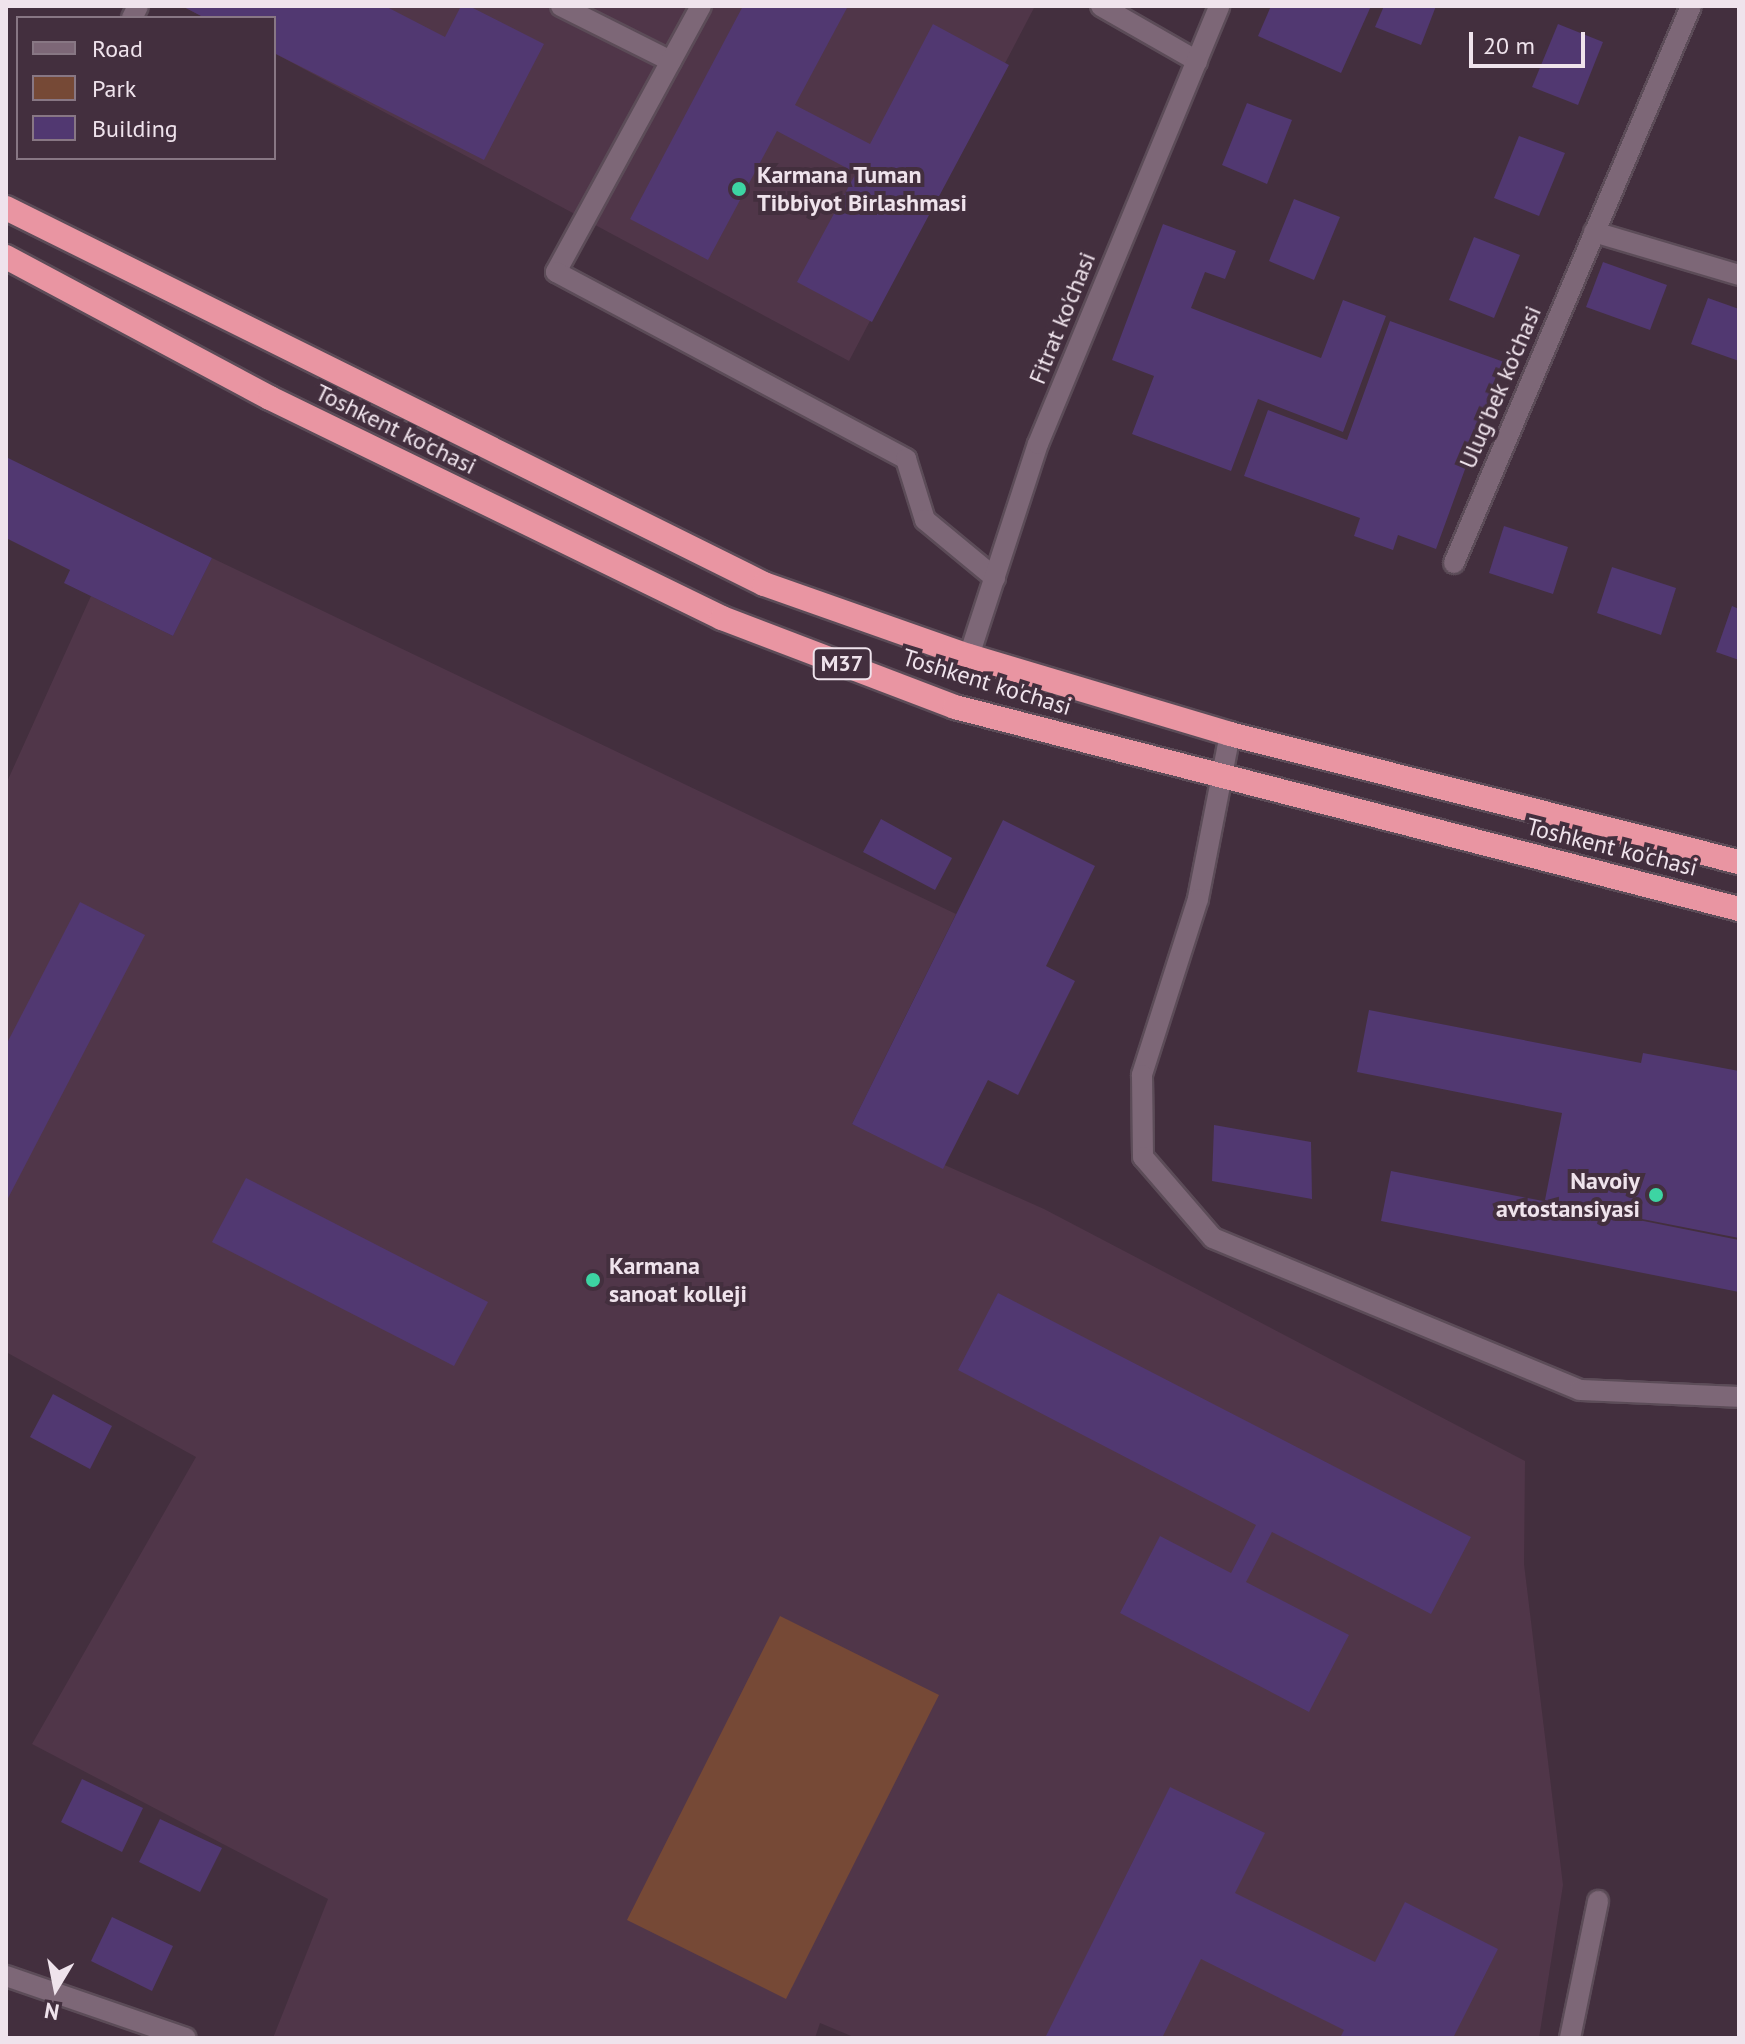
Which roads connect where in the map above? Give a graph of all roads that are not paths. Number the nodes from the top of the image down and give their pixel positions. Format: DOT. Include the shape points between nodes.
graph roads {
  1 [pos="561,6"];
  2 [pos="701,6"];
  3 [pos="1101,6"];
  4 [pos="1219,6"];
  5 [pos="1691,6"];
  6 [pos="671,61"];
  7 [pos="1197,61"];
  8 [pos="6,208"];
  9 [pos="1594,232"];
  10 [pos="6,257"];
  11 [pos="1739,275"];
  12 [pos="1454,563"];
  13 [pos="995,578"];
  14 [pos="969,656"];
  15 [pos="1230,734"];
  16 [pos="1220,776"];
  17 [pos="1739,862"];
  18 [pos="1739,909"];
  19 [pos="1739,1397"];
  20 [pos="1598,1901"];
  21 [pos="6,1976"];
  22 [pos="186,2038"];
  23 [pos="1570,2038"];
  1 -- 6 [label="street"];
  2 -- 6 [label="street"];
  3 -- 7 [label="street"];
  4 -- 7 [label="street, Fitrat ko'chasi"];
  5 -- 9 [label="street, Ulug'bek ko'chasi"];
  6 -- 13 [label="street" via="556,272 906,459 925,520"];
  7 -- 13 [label="street, Fitrat ko'chasi" via="1038,444"];
  8 -- 14 [label="highway, Toshkent ko'chasi / M37" via="764,584"];
  9 -- 11 [label="street"];
  9 -- 12 [label="street, Ulug'bek ko'chasi"];
  10 -- 16 [label="highway, Toshkent ko'chasi / M37" via="270,398 722,618 955,707"];
  13 -- 14 [label="street, Fitrat ko'chasi"];
  14 -- 15 [label="highway, Toshkent ko'chasi / M37"];
  15 -- 16 [label="street"];
  15 -- 17 [label="highway, Toshkent ko'chasi / M37"];
  16 -- 18 [label="highway, Toshkent ko'chasi / M37"];
  16 -- 19 [label="street" via="1198,899 1142,1075 1143,1157 1213,1238 1580,1390"];
  20 -- 23 [label="street"];
  21 -- 22 [label="street"];
}
